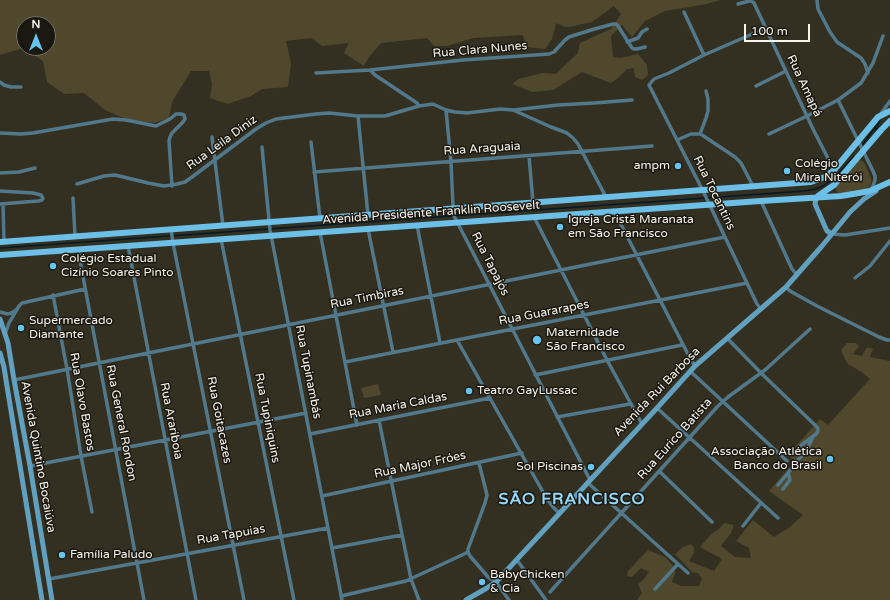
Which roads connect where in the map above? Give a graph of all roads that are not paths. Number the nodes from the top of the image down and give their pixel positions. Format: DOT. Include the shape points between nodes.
graph roads {
  1 [pos="817,0"];
  2 [pos="738,4"];
  3 [pos="684,12"];
  4 [pos="766,28"];
  5 [pos="647,29"];
  6 [pos="883,36"];
  7 [pos="627,42"];
  8 [pos="645,47"];
  9 [pos="704,56"];
  10 [pos="370,70"];
  11 [pos="786,71"];
  12 [pos="316,73"];
  13 [pos="868,73"];
  14 [pos="0,82"];
  15 [pos="756,86"];
  16 [pos="21,87"];
  17 [pos="706,91"];
  18 [pos="632,100"];
  19 [pos="838,100"];
  20 [pos="890,101"];
  21 [pos="419,106"];
  22 [pos="446,110"];
  23 [pos="513,110"];
  24 [pos="890,111"];
  25 [pos="358,116"];
  26 [pos="807,116"];
  27 [pos="878,117"];
  28 [pos="890,121"];
  29 [pos="0,133"];
  30 [pos="700,134"];
  31 [pos="769,134"];
  32 [pos="212,137"];
  33 [pos="676,140"];
  34 [pos="858,140"];
  35 [pos="310,142"];
  36 [pos="652,146"];
  37 [pos="262,147"];
  38 [pos="863,151"];
  39 [pos="582,152"];
  40 [pos="529,156"];
  41 [pos="846,156"];
  42 [pos="215,160"];
  43 [pos="451,162"];
  44 [pos="35,168"];
  45 [pos="363,169"];
  46 [pos="834,170"];
  47 [pos="314,172"];
  48 [pos="0,173"];
  49 [pos="890,182"];
  50 [pos="77,184"];
  51 [pos="834,185"];
  52 [pos="884,185"];
  53 [pos="172,186"];
  54 [pos="754,187"];
  55 [pos="0,191"];
  56 [pos="867,192"];
  57 [pos="704,193"];
  58 [pos="841,196"];
  59 [pos="72,198"];
  60 [pos="606,198"];
  61 [pos="816,198"];
  62 [pos="760,200"];
  63 [pos="708,202"];
  64 [pos="533,203"];
  65 [pos="2,204"];
  66 [pos="453,210"];
  67 [pos="614,211"];
  68 [pos="368,215"];
  69 [pos="534,217"];
  70 [pos="320,218"];
  71 [pos="456,220"];
  72 [pos="269,224"];
  73 [pos="417,225"];
  74 [pos="223,226"];
  75 [pos="890,228"];
  76 [pos="368,229"];
  77 [pos="320,232"];
  78 [pos="271,233"];
  79 [pos="832,234"];
  80 [pos="74,236"];
  81 [pos="172,236"];
  82 [pos="725,237"];
  83 [pos="221,240"];
  84 [pos="890,241"];
  85 [pos="2,242"];
  86 [pos="128,246"];
  87 [pos="78,250"];
  88 [pos="636,254"];
  89 [pos="0,255"];
  90 [pos="561,270"];
  91 [pos="797,275"];
  92 [pos="855,278"];
  93 [pos="747,283"];
  94 [pos="489,284"];
  95 [pos="786,287"];
  96 [pos="85,289"];
  97 [pos="53,295"];
  98 [pos="430,296"];
  99 [pos="659,300"];
  100 [pos="384,305"];
  101 [pos="17,309"];
  102 [pos="761,309"];
  103 [pos="0,312"];
  104 [pos="336,315"];
  105 [pos="584,315"];
  106 [pos="0,319"];
  107 [pos="289,324"];
  108 [pos="512,329"];
  109 [pos="810,329"];
  110 [pos="5,334"];
  111 [pos="240,334"];
  112 [pos="727,338"];
  113 [pos="458,340"];
  114 [pos="890,340"];
  115 [pos="194,343"];
  116 [pos="440,343"];
  117 [pos="682,345"];
  118 [pos="393,352"];
  119 [pos="148,353"];
  120 [pos="0,354"];
  121 [pos="607,360"];
  122 [pos="345,362"];
  123 [pos="99,363"];
  124 [pos="695,366"];
  125 [pos="67,369"];
  126 [pos="690,371"];
  127 [pos="761,373"];
  128 [pos="535,374"];
  129 [pos="14,380"];
  130 [pos="490,398"];
  131 [pos="722,402"];
  132 [pos="630,404"];
  133 [pos="657,408"];
  134 [pos="306,413"];
  135 [pos="557,417"];
  136 [pos="379,420"];
  137 [pos="258,422"];
  138 [pos="642,424"];
  139 [pos="357,425"];
  140 [pos="210,431"];
  141 [pos="310,434"];
  142 [pos="690,437"];
  143 [pos="813,437"];
  144 [pos="165,440"];
  145 [pos="116,449"];
  146 [pos="522,453"];
  147 [pos="81,456"];
  148 [pos="801,457"];
  149 [pos="787,461"];
  150 [pos="479,463"];
  151 [pos="30,466"];
  152 [pos="659,471"];
  153 [pos="788,473"];
  154 [pos="391,481"];
  155 [pos="589,481"];
  156 [pos="778,485"];
  157 [pos="784,489"];
  158 [pos="322,496"];
  159 [pos="762,503"];
  160 [pos="92,512"];
  161 [pos="560,513"];
  162 [pos="621,513"];
  163 [pos="778,518"];
  164 [pos="712,522"];
  165 [pos="743,526"];
  166 [pos="328,528"];
  167 [pos="402,534"];
  168 [pos="281,536"];
  169 [pos="234,545"];
  170 [pos="332,548"];
  171 [pos="468,552"];
  172 [pos="187,554"];
  173 [pos="517,560"];
  174 [pos="137,563"];
  175 [pos="678,564"];
  176 [pos="688,573"];
  177 [pos="49,579"];
  178 [pos="411,579"];
  179 [pos="496,582"];
  180 [pos="655,589"];
  181 [pos="550,592"];
  182 [pos="342,598"];
  183 [pos="42,600"];
  184 [pos="52,600"];
  185 [pos="144,600"];
  186 [pos="196,600"];
  187 [pos="244,600"];
  188 [pos="294,600"];
  189 [pos="419,600"];
  190 [pos="466,600"];
  191 [pos="509,600"];
  192 [pos="546,600"];
  1 -- 13 [label="street" via="818,9 830,32 837,42 861,58"];
  2 -- 4 [label="street, Rua Amapá" via="753,1"];
  3 -- 9 [label="street"];
  4 -- 9 [label="street"];
  4 -- 11 [label="street, Rua Amapá"];
  5 -- 7 [label="street" via="638,38"];
  6 -- 13 [label="street"];
  7 -- 8 [label="street" via="634,49"];
  7 -- 10 [label="street, Rua Clara Nunes" via="618,26 613,24 569,37 554,52 548,54"];
  9 -- 33 [label="street, Rua Tocantins" via="654,79 649,85"];
  10 -- 12 [label="street, Rua Clara Nunes"];
  10 -- 21 [label="street"];
  11 -- 15 [label="street"];
  11 -- 26 [label="street, Rua Amapá"];
  13 -- 19 [label="street" via="861,83"];
  14 -- 16 [label="street" via="11,87"];
  17 -- 30 [label="street" via="708,111"];
  18 -- 23 [label="street, Rua Leila Diniz"];
  19 -- 26 [label="street"];
  19 -- 34 [label="street"];
  20 -- 27 [label="street"];
  21 -- 22 [label="street, Rua Leila Diniz" via="433,104"];
  21 -- 25 [label="street, Rua Leila Diniz" via="385,116"];
  22 -- 23 [label="street, Rua Leila Diniz" via="467,113"];
  22 -- 43 [label="street, Rua Tapajós"];
  23 -- 39 [label="street" via="567,133"];
  24 -- 27 [label="main road"];
  25 -- 42 [label="street, Rua Leila Diniz" via="329,113 276,119 256,129"];
  25 -- 45 [label="street"];
  26 -- 31 [label="street"];
  26 -- 46 [label="street, Rua Amapá"];
  27 -- 34 [label="main road, Avenida Presidente Franklin Roosevelt"];
  28 -- 38 [label="main road"];
  29 -- 53 [label="street" via="33,133 113,119 156,126 176,114 181,114 184,115 184,122 172,133 169,141"];
  30 -- 33 [label="street" via="691,134"];
  30 -- 54 [label="street" via="741,163"];
  32 -- 42 [label="street"];
  33 -- 57 [label="street, Rua Tocantins"];
  34 -- 38 [label="street"];
  34 -- 41 [label="main road, Avenida Presidente Franklin Roosevelt"];
  35 -- 47 [label="street"];
  36 -- 39 [label="street, Rua Araguaia"];
  37 -- 72 [label="street, Rua Tupinambás"];
  38 -- 41 [label="main road"];
  38 -- 51 [label="main road"];
  38 -- 56 [label="street" via="875,176 873,186"];
  39 -- 40 [label="street, Rua Araguaia"];
  39 -- 60 [label="street"];
  40 -- 43 [label="street, Rua Araguaia"];
  40 -- 64 [label="street"];
  41 -- 46 [label="main road, Avenida Presidente Franklin Roosevelt"];
  42 -- 53 [label="street, Rua Leila Diniz" via="185,182"];
  42 -- 74 [label="street"];
  43 -- 45 [label="street, Rua Araguaia"];
  43 -- 66 [label="street, Rua Tapajós"];
  44 -- 48 [label="street"];
  45 -- 47 [label="street, Rua Araguaia"];
  45 -- 68 [label="street"];
  46 -- 54 [label="main road, Avenida Presidente Franklin Roosevelt" via="825,177 811,182"];
  47 -- 70 [label="street"];
  49 -- 52 [label="main road, Avenida Rui Barbosa"];
  50 -- 53 [label="street, Rua Leila Diniz" via="115,175"];
  51 -- 58 [label="main road" via="835,192"];
  51 -- 61 [label="main road"];
  52 -- 56 [label="main road, Avenida Rui Barbosa"];
  52 -- 79 [label="main road, Avenida Rui Barbosa" via="850,212"];
  54 -- 57 [label="main road, Avenida Presidente Franklin Roosevelt"];
  55 -- 65 [label="street" via="43,196 43,199 38,201"];
  56 -- 58 [label="main road, Avenida Presidente Franklin Roosevelt"];
  57 -- 60 [label="main road, Avenida Presidente Franklin Roosevelt"];
  57 -- 63 [label="street, Rua Tocantins"];
  58 -- 61 [label="main road, Avenida Presidente Franklin Roosevelt"];
  59 -- 80 [label="street"];
  60 -- 64 [label="main road, Avenida Presidente Franklin Roosevelt"];
  61 -- 62 [label="main road, Avenida Presidente Franklin Roosevelt"];
  61 -- 79 [label="main road" via="815,204 826,229"];
  62 -- 63 [label="main road, Avenida Presidente Franklin Roosevelt"];
  62 -- 91 [label="street"];
  63 -- 67 [label="main road, Avenida Presidente Franklin Roosevelt"];
  63 -- 82 [label="street, Rua Tocantins"];
  64 -- 66 [label="main road, Avenida Presidente Franklin Roosevelt"];
  65 -- 85 [label="street"];
  66 -- 68 [label="main road, Avenida Presidente Franklin Roosevelt"];
  66 -- 71 [label="street, Rua Tapajós"];
  67 -- 69 [label="main road, Avenida Presidente Franklin Roosevelt"];
  67 -- 88 [label="street"];
  68 -- 70 [label="main road, Avenida Presidente Franklin Roosevelt"];
  69 -- 71 [label="main road, Avenida Presidente Franklin Roosevelt"];
  69 -- 90 [label="street"];
  70 -- 72 [label="main road, Avenida Presidente Franklin Roosevelt"];
  71 -- 73 [label="main road, Avenida Presidente Franklin Roosevelt"];
  71 -- 94 [label="street, Rua Tapajós"];
  72 -- 74 [label="main road, Avenida Presidente Franklin Roosevelt"];
  72 -- 78 [label="street, Rua Tupinambás"];
  73 -- 76 [label="main road, Avenida Presidente Franklin Roosevelt"];
  73 -- 98 [label="street"];
  74 -- 81 [label="main road, Avenida Presidente Franklin Roosevelt"];
  75 -- 79 [label="street" via="846,235"];
  76 -- 77 [label="main road, Avenida Presidente Franklin Roosevelt"];
  76 -- 100 [label="street"];
  77 -- 78 [label="main road, Avenida Presidente Franklin Roosevelt"];
  77 -- 104 [label="street"];
  78 -- 83 [label="main road, Avenida Presidente Franklin Roosevelt"];
  78 -- 107 [label="street, Rua Tupinambás"];
  79 -- 91 [label="main road, Avenida Rui Barbosa"];
  80 -- 81 [label="main road, Avenida Presidente Franklin Roosevelt"];
  80 -- 85 [label="main road, Avenida Presidente Franklin Roosevelt"];
  81 -- 83 [label="main road, Avenida Presidente Franklin Roosevelt"];
  81 -- 86 [label="main road, Avenida Presidente Franklin Roosevelt"];
  81 -- 115 [label="street, Rua Goitacazes"];
  82 -- 88 [label="street, Rua Timbiras"];
  82 -- 93 [label="street, Rua Tocantins"];
  83 -- 111 [label="street, Rua Tupiniquins"];
  84 -- 92 [label="street" via="870,266"];
  86 -- 87 [label="main road, Avenida Presidente Franklin Roosevelt"];
  86 -- 119 [label="street, Rua Arariboia"];
  87 -- 89 [label="main road, Avenida Presidente Franklin Roosevelt"];
  87 -- 96 [label="street, Rua General Rondon"];
  88 -- 90 [label="street, Rua Timbiras"];
  88 -- 99 [label="street"];
  90 -- 94 [label="street, Rua Timbiras"];
  90 -- 105 [label="street"];
  91 -- 95 [label="main road, Avenida Rui Barbosa"];
  93 -- 99 [label="street, Rua Guararapes"];
  93 -- 102 [label="street, Rua Tocantins"];
  94 -- 98 [label="street, Rua Timbiras"];
  94 -- 108 [label="street, Rua Tapajós"];
  95 -- 102 [label="main road, Avenida Rui Barbosa"];
  95 -- 114 [label="street" via="817,306"];
  96 -- 97 [label="street"];
  96 -- 123 [label="street, Rua General Rondon"];
  97 -- 101 [label="street" via="22,303"];
  97 -- 125 [label="street, Rua Olavo Bastos"];
  98 -- 100 [label="street, Rua Timbiras"];
  98 -- 116 [label="street"];
  99 -- 105 [label="street, Rua Guararapes"];
  99 -- 117 [label="street"];
  100 -- 104 [label="street, Rua Timbiras"];
  100 -- 118 [label="street"];
  101 -- 103 [label="street" via="8,314"];
  101 -- 110 [label="street"];
  102 -- 112 [label="main road, Avenida Rui Barbosa"];
  104 -- 107 [label="street, Rua Timbiras"];
  104 -- 122 [label="street"];
  105 -- 108 [label="street, Rua Guararapes"];
  105 -- 121 [label="street"];
  106 -- 110 [label="main road, Avenida Quintino Bocaiúva"];
  107 -- 111 [label="street, Rua Timbiras"];
  107 -- 134 [label="street, Rua Tupinambás"];
  108 -- 113 [label="street, Rua Guararapes"];
  108 -- 128 [label="street, Rua Tapajós"];
  109 -- 127 [label="street, Rua Eurico Batista"];
  110 -- 129 [label="main road, Avenida Quintino Bocaiúva"];
  111 -- 115 [label="street, Rua Timbiras"];
  111 -- 137 [label="street, Rua Tupiniquins"];
  112 -- 124 [label="main road, Avenida Rui Barbosa"];
  112 -- 127 [label="street"];
  113 -- 116 [label="street, Rua Guararapes"];
  113 -- 130 [label="street"];
  115 -- 119 [label="street, Rua Timbiras"];
  115 -- 140 [label="street, Rua Goitacazes"];
  116 -- 118 [label="street, Rua Guararapes"];
  117 -- 121 [label="street"];
  117 -- 124 [label="street"];
  118 -- 122 [label="street, Rua Guararapes"];
  119 -- 123 [label="street, Rua Timbiras"];
  119 -- 144 [label="street, Rua Arariboia"];
  120 -- 183 [label="main road, Avenida Quintino Bocaiúva"];
  121 -- 128 [label="street"];
  121 -- 132 [label="street"];
  122 -- 139 [label="street"];
  123 -- 125 [label="street, Rua Timbiras"];
  123 -- 145 [label="street, Rua General Rondon"];
  124 -- 126 [label="main road, Avenida Rui Barbosa"];
  125 -- 129 [label="street, Rua Timbiras"];
  125 -- 147 [label="street, Rua Olavo Bastos"];
  126 -- 131 [label="street"];
  126 -- 133 [label="main road, Avenida Rui Barbosa"];
  127 -- 131 [label="street, Rua Eurico Batista"];
  127 -- 143 [label="street" via="817,427 818,431"];
  128 -- 135 [label="street, Rua Tapajós"];
  129 -- 151 [label="main road, Avenida Quintino Bocaiúva"];
  130 -- 136 [label="street, Rua Maria Caldas"];
  130 -- 146 [label="street"];
  131 -- 142 [label="street, Rua Eurico Batista"];
  131 -- 149 [label="street"];
  132 -- 135 [label="street"];
  132 -- 138 [label="street"];
  133 -- 138 [label="main road, Avenida Rui Barbosa"];
  133 -- 142 [label="street"];
  134 -- 137 [label="street"];
  134 -- 141 [label="street, Rua Tupinambás"];
  135 -- 155 [label="street, Rua Tapajós"];
  136 -- 139 [label="street, Rua Maria Caldas"];
  136 -- 154 [label="street"];
  137 -- 140 [label="street"];
  137 -- 168 [label="street, Rua Tupiniquins"];
  138 -- 155 [label="main road, Avenida Rui Barbosa"];
  139 -- 141 [label="street, Rua Maria Caldas"];
  140 -- 144 [label="street"];
  140 -- 169 [label="street, Rua Goitacazes"];
  141 -- 158 [label="street, Rua Tupinambás"];
  142 -- 152 [label="street, Rua Eurico Batista"];
  142 -- 159 [label="street"];
  143 -- 148 [label="street"];
  143 -- 148 [label="street" via="800,447 798,451"];
  144 -- 145 [label="street"];
  144 -- 172 [label="street, Rua Arariboia"];
  145 -- 147 [label="street"];
  145 -- 174 [label="street, Rua General Rondon"];
  146 -- 150 [label="street, Rua Major Fróes"];
  146 -- 161 [label="street" via="547,498"];
  147 -- 151 [label="street"];
  147 -- 160 [label="street, Rua Olavo Bastos"];
  148 -- 153 [label="street"];
  150 -- 154 [label="street, Rua Major Fróes"];
  150 -- 171 [label="street" via="487,495"];
  151 -- 177 [label="main road, Avenida Quintino Bocaiúva"];
  152 -- 162 [label="street, Rua Eurico Batista"];
  152 -- 164 [label="street"];
  153 -- 156 [label="street"];
  153 -- 157 [label="street" via="790,480"];
  154 -- 158 [label="street, Rua Major Fróes"];
  154 -- 167 [label="street"];
  155 -- 161 [label="main road, Avenida Rui Barbosa"];
  155 -- 162 [label="street, Rua Tapajós"];
  158 -- 166 [label="street, Rua Tupinambás"];
  159 -- 163 [label="street"];
  159 -- 165 [label="street"];
  161 -- 173 [label="main road, Avenida Rui Barbosa"];
  162 -- 175 [label="street, Rua Tapajós"];
  162 -- 181 [label="street, Rua Eurico Batista"];
  166 -- 168 [label="street, Rua Tapuias"];
  166 -- 170 [label="street, Rua Tupinambás"];
  167 -- 170 [label="street"];
  167 -- 178 [label="street"];
  168 -- 169 [label="street, Rua Tapuias"];
  168 -- 188 [label="street, Rua Tupiniquins"];
  169 -- 172 [label="street, Rua Tapuias"];
  169 -- 187 [label="street, Rua Goitacazes"];
  170 -- 182 [label="street, Rua Tupinambás"];
  171 -- 178 [label="street"];
  171 -- 179 [label="street" via="489,578"];
  172 -- 174 [label="street, Rua Tapuias"];
  172 -- 186 [label="street, Rua Arariboia"];
  173 -- 179 [label="main road, Avenida Rui Barbosa"];
  173 -- 192 [label="street"];
  174 -- 177 [label="street, Rua Tapuias"];
  174 -- 185 [label="street, Rua General Rondon"];
  175 -- 176 [label="street, Rua Tapajós"];
  175 -- 180 [label="street"];
  177 -- 184 [label="main road, Avenida Quintino Bocaiúva"];
  178 -- 182 [label="street"];
  178 -- 189 [label="street"];
  179 -- 190 [label="main road, Avenida Rui Barbosa"];
  179 -- 191 [label="street"];
}
